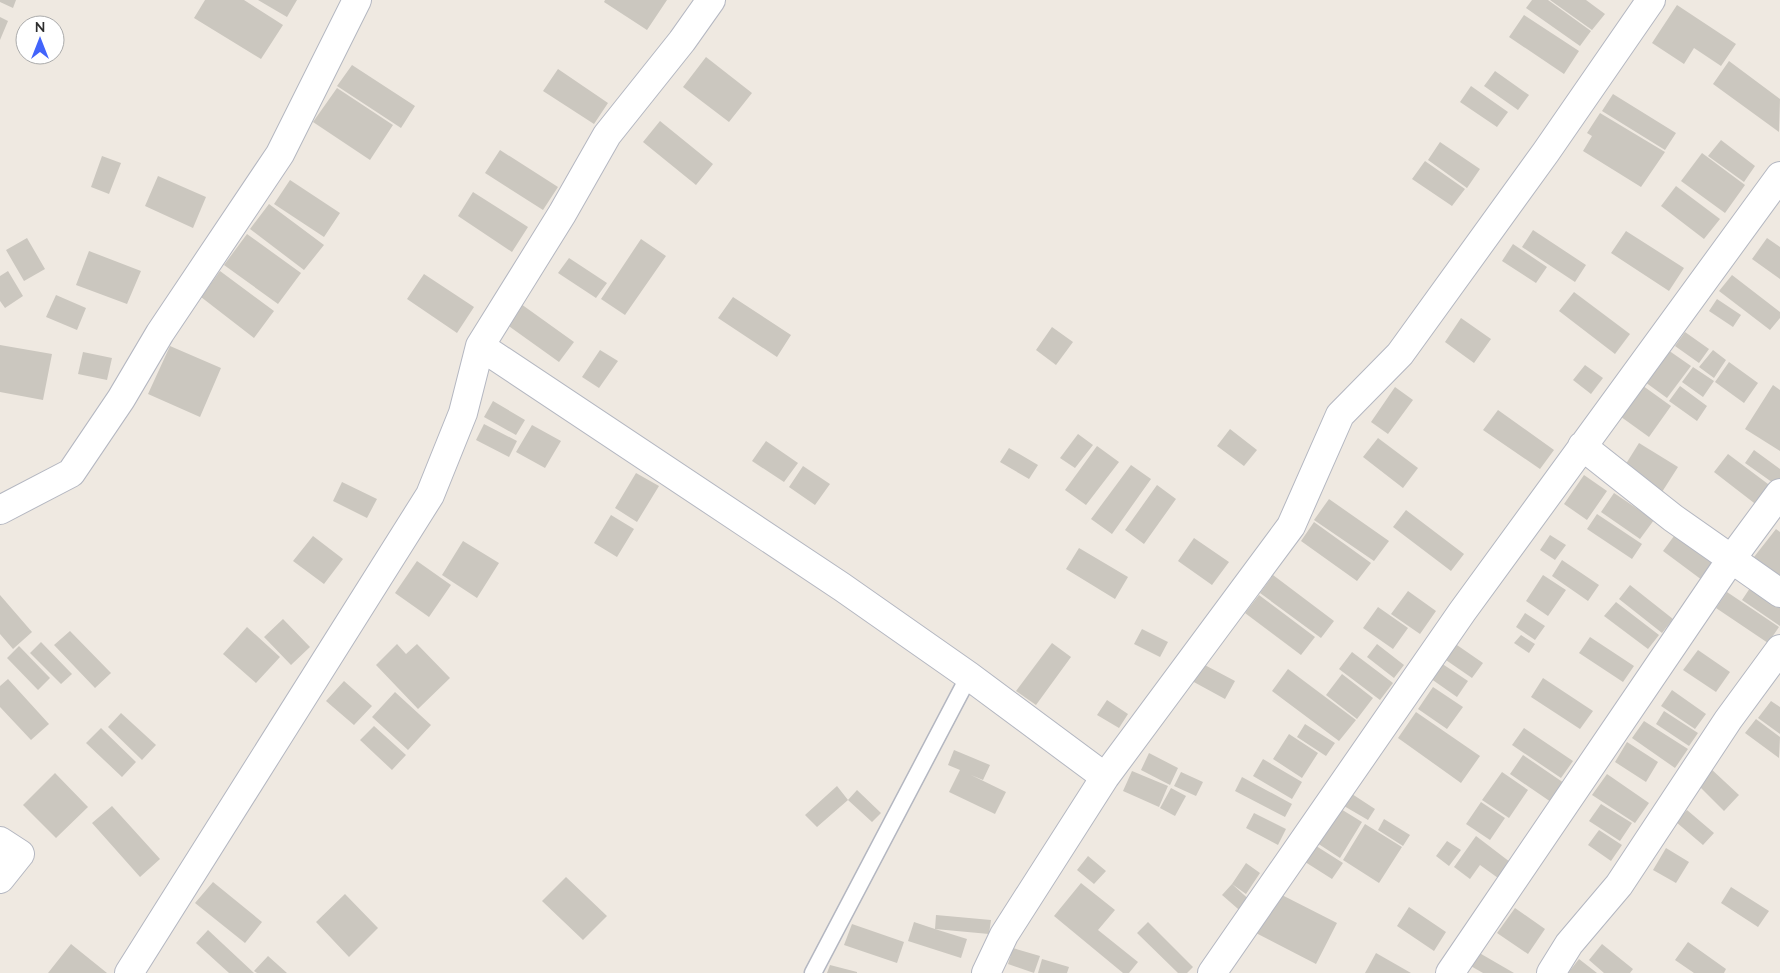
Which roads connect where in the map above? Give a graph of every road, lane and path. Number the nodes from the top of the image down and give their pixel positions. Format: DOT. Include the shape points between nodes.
graph roads {
  1 [pos="357,0"];
  2 [pos="712,0"];
  3 [pos="1652,0"];
  4 [pos="1780,176"];
  5 [pos="1771,207"];
  6 [pos="480,346"];
  7 [pos="1582,446"];
  8 [pos="1780,494"];
  9 [pos="0,510"];
  10 [pos="1732,558"];
  11 [pos="1780,593"];
  12 [pos="1780,650"];
  13 [pos="969,676"];
  14 [pos="1105,777"];
  15 [pos="0,841"];
  16 [pos="0,879"];
  17 [pos="129,973"];
  18 [pos="813,973"];
  19 [pos="986,973"];
  20 [pos="1212,973"];
  21 [pos="1450,973"];
  22 [pos="1551,973"];
  1 -- 9 [label="street" via="280,154 71,473"];
  2 -- 6 [label="street" via="606,135 562,214"];
  3 -- 14 [label="street" via="1400,354 1340,415 1291,526"];
  4 -- 5 [label="street"];
  5 -- 7 [label="street"];
  6 -- 13 [label="street" via="842,587"];
  6 -- 17 [label="street" via="463,413 430,495"];
  7 -- 10 [label="street" via="1673,518"];
  7 -- 20 [label="street" via="1462,612"];
  8 -- 10 [label="street"];
  10 -- 11 [label="street"];
  10 -- 21 [label="street"];
  12 -- 22 [label="street" via="1728,720 1619,885 1569,944"];
  13 -- 14 [label="street"];
  13 -- 18 [label="lane"];
  14 -- 19 [label="street" via="1004,935"];
  15 -- 16 [label="street" via="20,854"];
}
